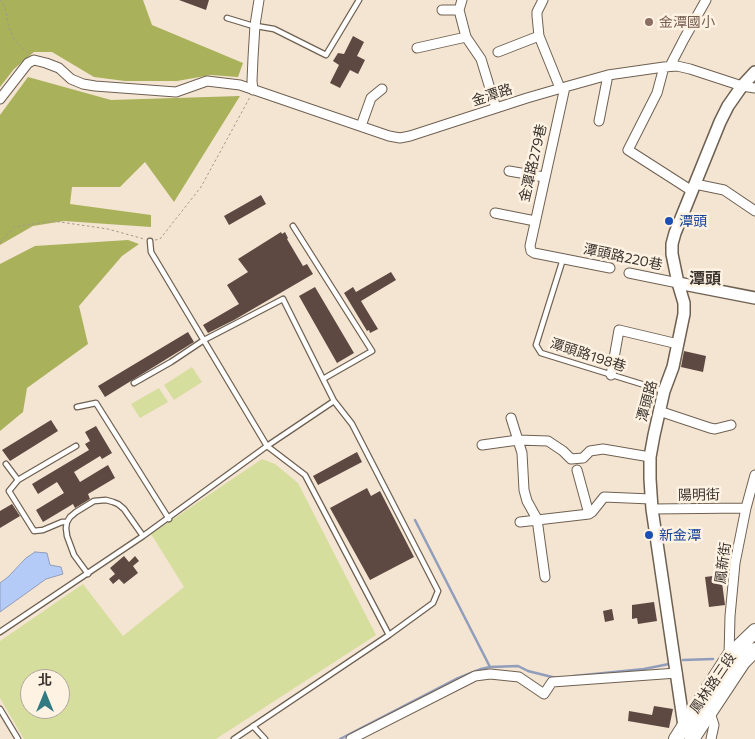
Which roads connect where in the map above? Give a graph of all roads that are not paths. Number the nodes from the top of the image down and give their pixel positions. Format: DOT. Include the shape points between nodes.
graph roads {
  1 [pos="260,0"];
  2 [pos="358,0"];
  3 [pos="462,0"];
  4 [pos="543,0"];
  5 [pos="706,0"];
  6 [pos="442,10"];
  7 [pos="459,10"];
  8 [pos="227,18"];
  9 [pos="256,25"];
  10 [pos="538,36"];
  11 [pos="466,37"];
  12 [pos="417,48"];
  13 [pos="498,52"];
  14 [pos="667,66"];
  15 [pos="755,72"];
  16 [pos="608,75"];
  17 [pos="742,86"];
  18 [pos="562,88"];
  19 [pos="755,88"];
  20 [pos="382,89"];
  21 [pos="254,90"];
  22 [pos="0,99"];
  23 [pos="496,108"];
  24 [pos="599,121"];
  25 [pos="361,126"];
  26 [pos="509,171"];
  27 [pos="544,177"];
  28 [pos="693,187"];
  29 [pos="755,211"];
  30 [pos="495,213"];
  31 [pos="535,220"];
  32 [pos="293,226"];
  33 [pos="150,241"];
  34 [pos="530,246"];
  35 [pos="563,258"];
  36 [pos="610,268"];
  37 [pos="629,272"];
  38 [pos="678,283"];
  39 [pos="755,298"];
  40 [pos="204,340"];
  41 [pos="678,344"];
  42 [pos="611,375"];
  43 [pos="323,379"];
  44 [pos="134,383"];
  45 [pos="664,391"];
  46 [pos="334,401"];
  47 [pos="77,407"];
  48 [pos="660,411"];
  49 [pos="511,418"];
  50 [pos="731,424"];
  51 [pos="518,440"];
  52 [pos="482,445"];
  53 [pos="76,446"];
  54 [pos="267,446"];
  55 [pos="650,457"];
  56 [pos="6,464"];
  57 [pos="577,470"];
  58 [pos="755,475"];
  59 [pos="18,480"];
  60 [pos="652,504"];
  61 [pos="749,505"];
  62 [pos="589,514"];
  63 [pos="168,519"];
  64 [pos="537,519"];
  65 [pos="67,522"];
  66 [pos="520,522"];
  67 [pos="143,536"];
  68 [pos="88,574"];
  69 [pos="545,577"];
  70 [pos="755,631"];
  71 [pos="0,632"];
  72 [pos="389,635"];
  73 [pos="755,650"];
  74 [pos="730,656"];
  75 [pos="677,672"];
  76 [pos="0,709"];
  77 [pos="710,713"];
  78 [pos="253,726"];
  79 [pos="691,733"];
  80 [pos="18,739"];
  81 [pos="234,739"];
  82 [pos="265,739"];
  83 [pos="351,739"];
  84 [pos="676,739"];
  85 [pos="712,739"];
  1 -- 9 [label="street"];
  2 -- 9 [label="lane" via="326,55 274,29"];
  3 -- 7 [label="street"];
  4 -- 10 [label="street" via="537,12"];
  5 -- 14 [label="street"];
  6 -- 7 [label="street"];
  7 -- 11 [label="street"];
  8 -- 9 [label="lane"];
  9 -- 21 [label="street"];
  10 -- 13 [label="street"];
  10 -- 18 [label="street"];
  11 -- 12 [label="street"];
  11 -- 23 [label="street" via="481,59"];
  14 -- 16 [label="street, 金潭路"];
  14 -- 17 [label="street, 金潭路" via="690,69"];
  14 -- 28 [label="street" via="628,150"];
  15 -- 17 [label="street, 潭頭路"];
  16 -- 18 [label="street, 金潭路"];
  16 -- 24 [label="street"];
  17 -- 19 [label="street, 金潭路"];
  17 -- 28 [label="street, 潭頭路" via="720,122"];
  18 -- 23 [label="street, 金潭路"];
  18 -- 27 [label="street, 金潭路279巷"];
  20 -- 25 [label="street" via="371,98"];
  21 -- 22 [label="street, 金潭路" via="207,81 176,92 83,84 59,68 34,60 28,63"];
  21 -- 25 [label="street, 金潭路"];
  23 -- 25 [label="street, 金潭路" via="400,138"];
  26 -- 27 [label="street"];
  27 -- 31 [label="street, 金潭路279巷"];
  28 -- 29 [label="street" via="724,190"];
  28 -- 38 [label="street, 潭頭路" via="672,244"];
  30 -- 31 [label="street"];
  31 -- 34 [label="street, 金潭路279巷"];
  32 -- 43 [label="lane" via="372,351"];
  33 -- 40 [label="lane" via="151,252"];
  34 -- 35 [label="street, 潭頭路220巷" via="534,253"];
  35 -- 36 [label="street, 潭頭路220巷"];
  35 -- 42 [label="lane, 潭頭路198巷" via="536,345 541,353"];
  37 -- 38 [label="street, 潭頭路220巷"];
  38 -- 39 [label="street"];
  38 -- 41 [label="street, 潭頭路" via="684,314"];
  40 -- 43 [label="lane" via="283,299"];
  40 -- 44 [label="lane"];
  40 -- 54 [label="lane"];
  41 -- 42 [label="street" via="619,330"];
  41 -- 45 [label="street, 潭頭路"];
  42 -- 45 [label="lane, 潭頭路198巷"];
  43 -- 46 [label="lane"];
  45 -- 48 [label="street, 潭頭路"];
  46 -- 54 [label="lane"];
  46 -- 72 [label="lane" via="352,424 438,591 433,603"];
  47 -- 63 [label="lane" via="96,403"];
  48 -- 50 [label="street" via="715,429"];
  48 -- 55 [label="street, 潭頭路"];
  49 -- 51 [label="street"];
  51 -- 52 [label="street"];
  51 -- 55 [label="street" via="548,441 571,458 583,458 590,451 602,449"];
  51 -- 64 [label="street" via="524,490"];
  53 -- 59 [label="lane"];
  54 -- 63 [label="lane"];
  54 -- 72 [label="lane" via="305,476"];
  55 -- 60 [label="street, 潭頭路"];
  56 -- 59 [label="lane"];
  57 -- 62 [label="street"];
  58 -- 61 [label="street, 鳳新街"];
  59 -- 65 [label="lane" via="9,491 34,531"];
  60 -- 61 [label="street, 陽明街"];
  60 -- 62 [label="street, 陽明街" via="604,497"];
  60 -- 75 [label="street, 潭頭路"];
  61 -- 74 [label="street, 鳳新街" via="735,563"];
  62 -- 64 [label="street"];
  63 -- 67 [label="lane"];
  64 -- 66 [label="street"];
  64 -- 69 [label="street"];
  65 -- 67 [label="lane" via="94,501 106,500 124,509"];
  65 -- 68 [label="lane" via="70,546"];
  67 -- 68 [label="lane"];
  68 -- 71 [label="lane"];
  70 -- 74 [label="main road, 鳳林路三段"];
  72 -- 78 [label="lane"];
  73 -- 77 [label="main road, 鳳林路三段" via="743,662"];
  74 -- 79 [label="main road, 鳳林路三段"];
  75 -- 79 [label="street, 潭頭路"];
  75 -- 83 [label="street" via="552,682 544,694 519,677 475,676"];
  76 -- 80 [label="lane"];
  77 -- 79 [label="main road, 鳳林路三段"];
  77 -- 85 [label="street" via="714,725"];
  78 -- 81 [label="lane"];
  78 -- 82 [label="lane"];
  79 -- 84 [label="main road, 鳳林路三段"];
}
